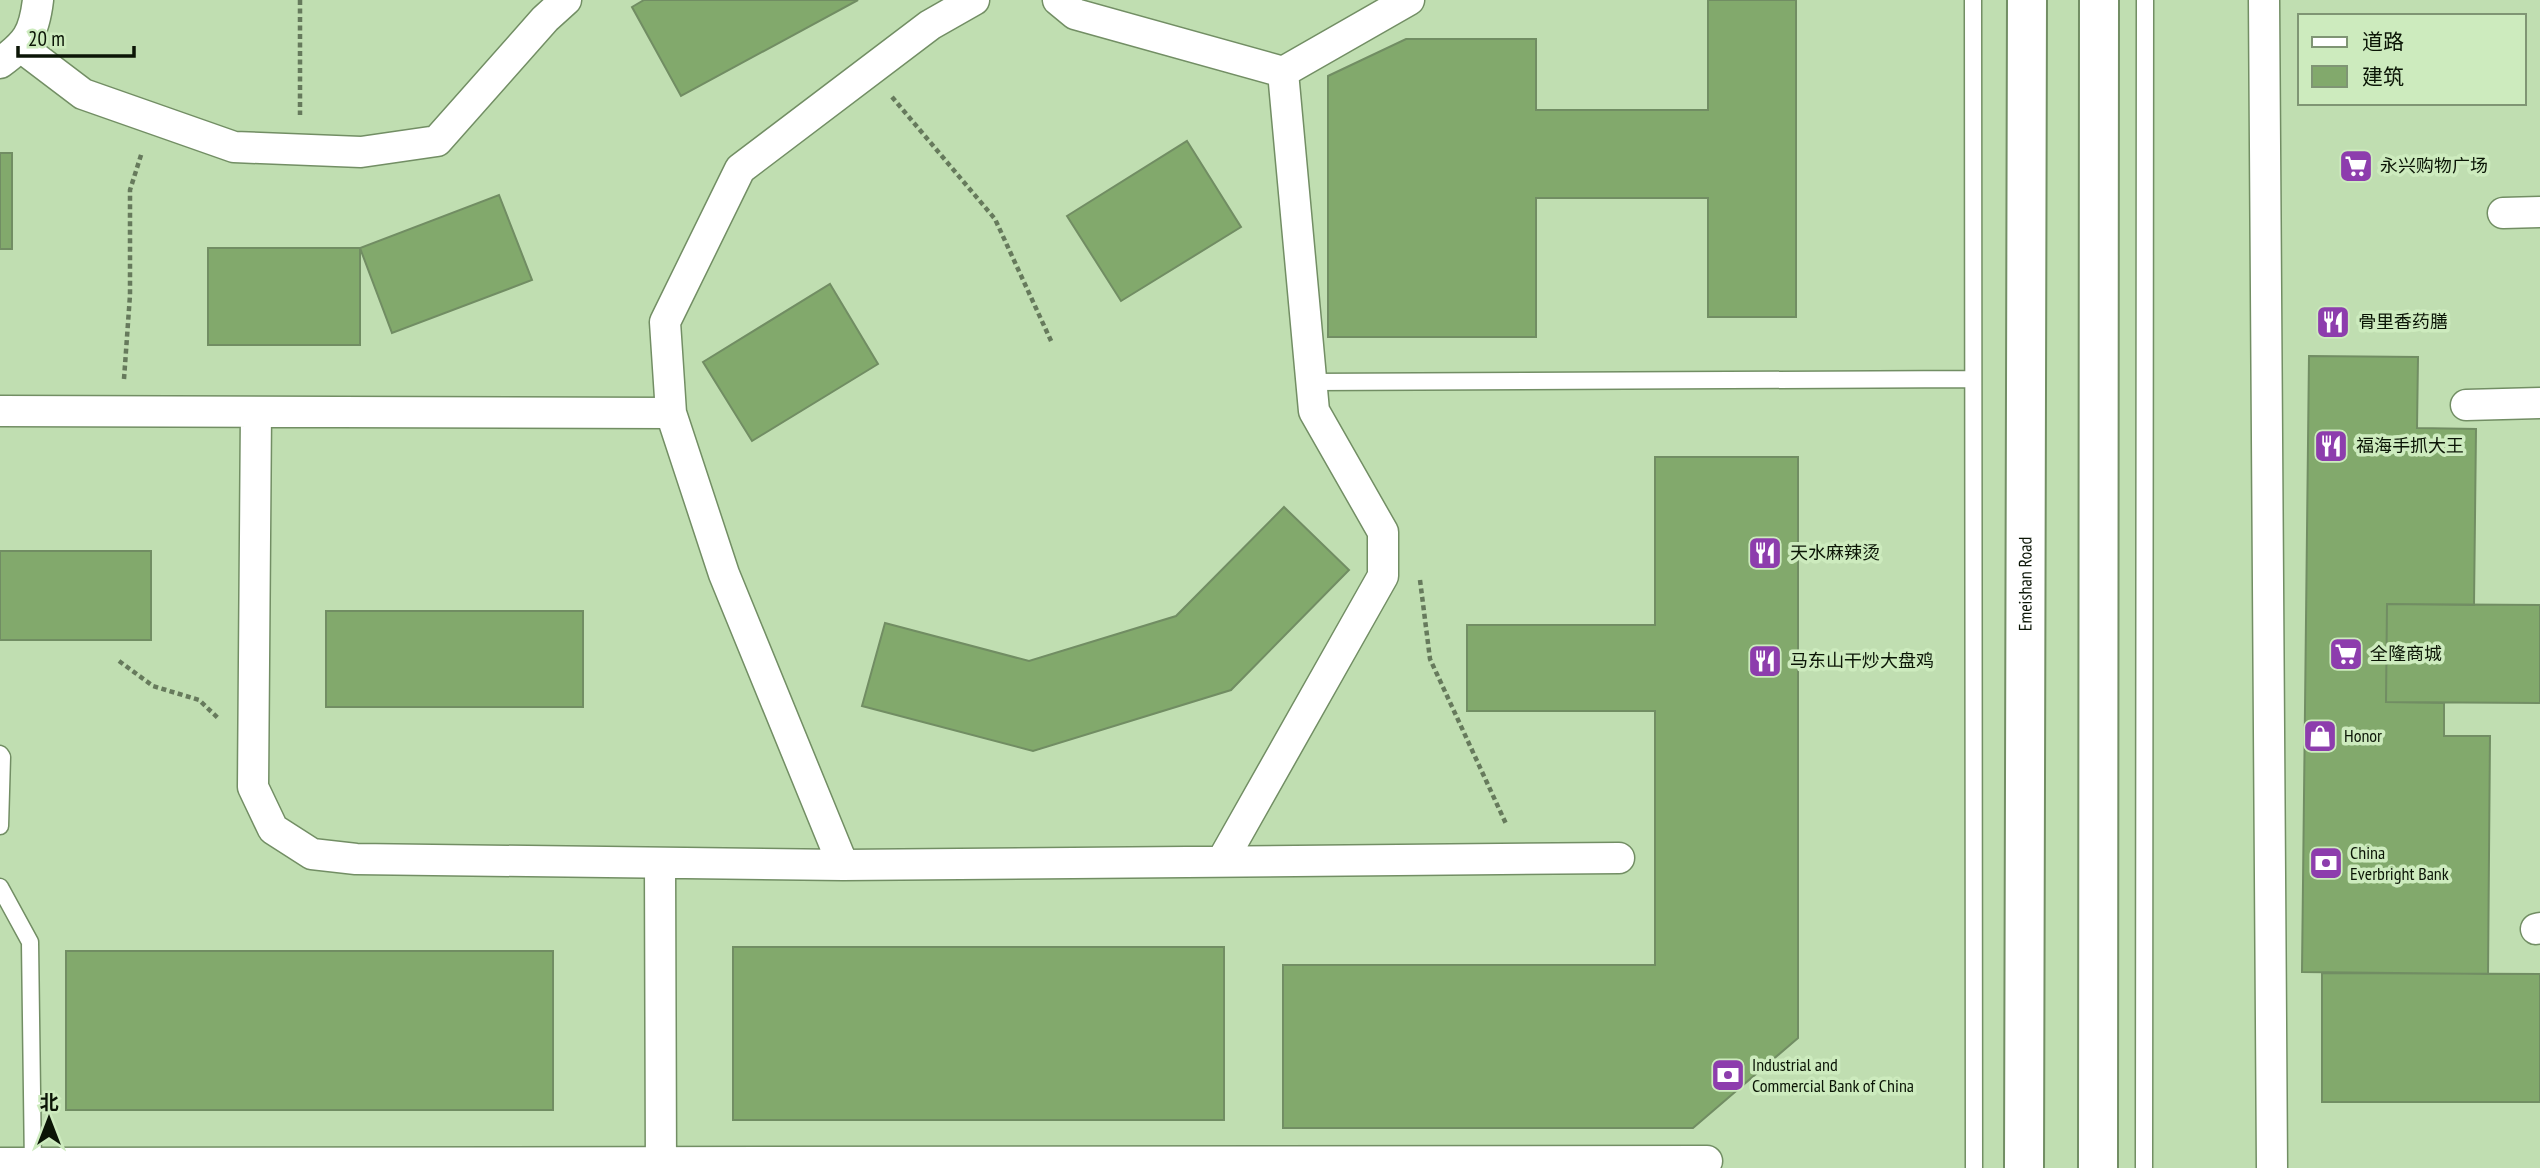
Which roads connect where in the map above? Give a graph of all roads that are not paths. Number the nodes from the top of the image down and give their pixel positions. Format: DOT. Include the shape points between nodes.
graph roads {
  1 [pos="38,0"];
  2 [pos="566,0"];
  3 [pos="974,0"];
  4 [pos="1058,0"];
  5 [pos="1409,0"];
  6 [pos="1973,0"];
  7 [pos="2026,0"];
  8 [pos="2099,0"];
  9 [pos="2145,0"];
  10 [pos="2264,0"];
  11 [pos="10,55"];
  12 [pos="1283,72"];
  13 [pos="2540,212"];
  14 [pos="2503,213"];
  15 [pos="1973,379"];
  16 [pos="1311,382"];
  17 [pos="2540,403"];
  18 [pos="2466,405"];
  19 [pos="0,411"];
  20 [pos="256,412"];
  21 [pos="671,413"];
  22 [pos="0,754"];
  23 [pos="0,826"];
  24 [pos="1619,858"];
  25 [pos="1222,861"];
  26 [pos="660,863"];
  27 [pos="843,865"];
  28 [pos="0,887"];
  29 [pos="1707,1161"];
  30 [pos="0,1163"];
  31 [pos="33,1165"];
  32 [pos="661,1165"];
  33 [pos="1974,1168"];
  34 [pos="2024,1168"];
  35 [pos="2098,1168"];
  36 [pos="2144,1168"];
  37 [pos="2272,1168"];
  1 -- 11 [label="street" via="35,24"];
  2 -- 11 [label="street" via="437,141 361,152 234,147 83,94"];
  3 -- 21 [label="street" via="930,25 740,169 665,322"];
  4 -- 12 [label="street" via="1075,14"];
  5 -- 12 [label="street"];
  6 -- 15 [label="lane"];
  7 -- 34 [label="street, Emeishan Road"];
  8 -- 35 [label="street"];
  9 -- 36 [label="lane"];
  10 -- 37 [label="street"];
  12 -- 16 [label="street"];
  13 -- 14 [label="street"];
  15 -- 16 [label="lane"];
  15 -- 33 [label="lane"];
  16 -- 25 [label="street" via="1314,411 1384,532 1384,576"];
  17 -- 18 [label="street"];
  19 -- 20 [label="street"];
  20 -- 21 [label="street"];
  20 -- 26 [label="street" via="253,787 273,829 312,854 356,859"];
  21 -- 27 [label="street" via="724,574"];
  22 -- 23 [label="lane"];
  24 -- 25 [label="street"];
  25 -- 27 [label="street"];
  26 -- 27 [label="street"];
  26 -- 32 [label="street"];
  28 -- 31 [label="lane" via="30,942"];
  29 -- 32 [label="street"];
  30 -- 31 [label="street"];
  31 -- 32 [label="street"];
}
